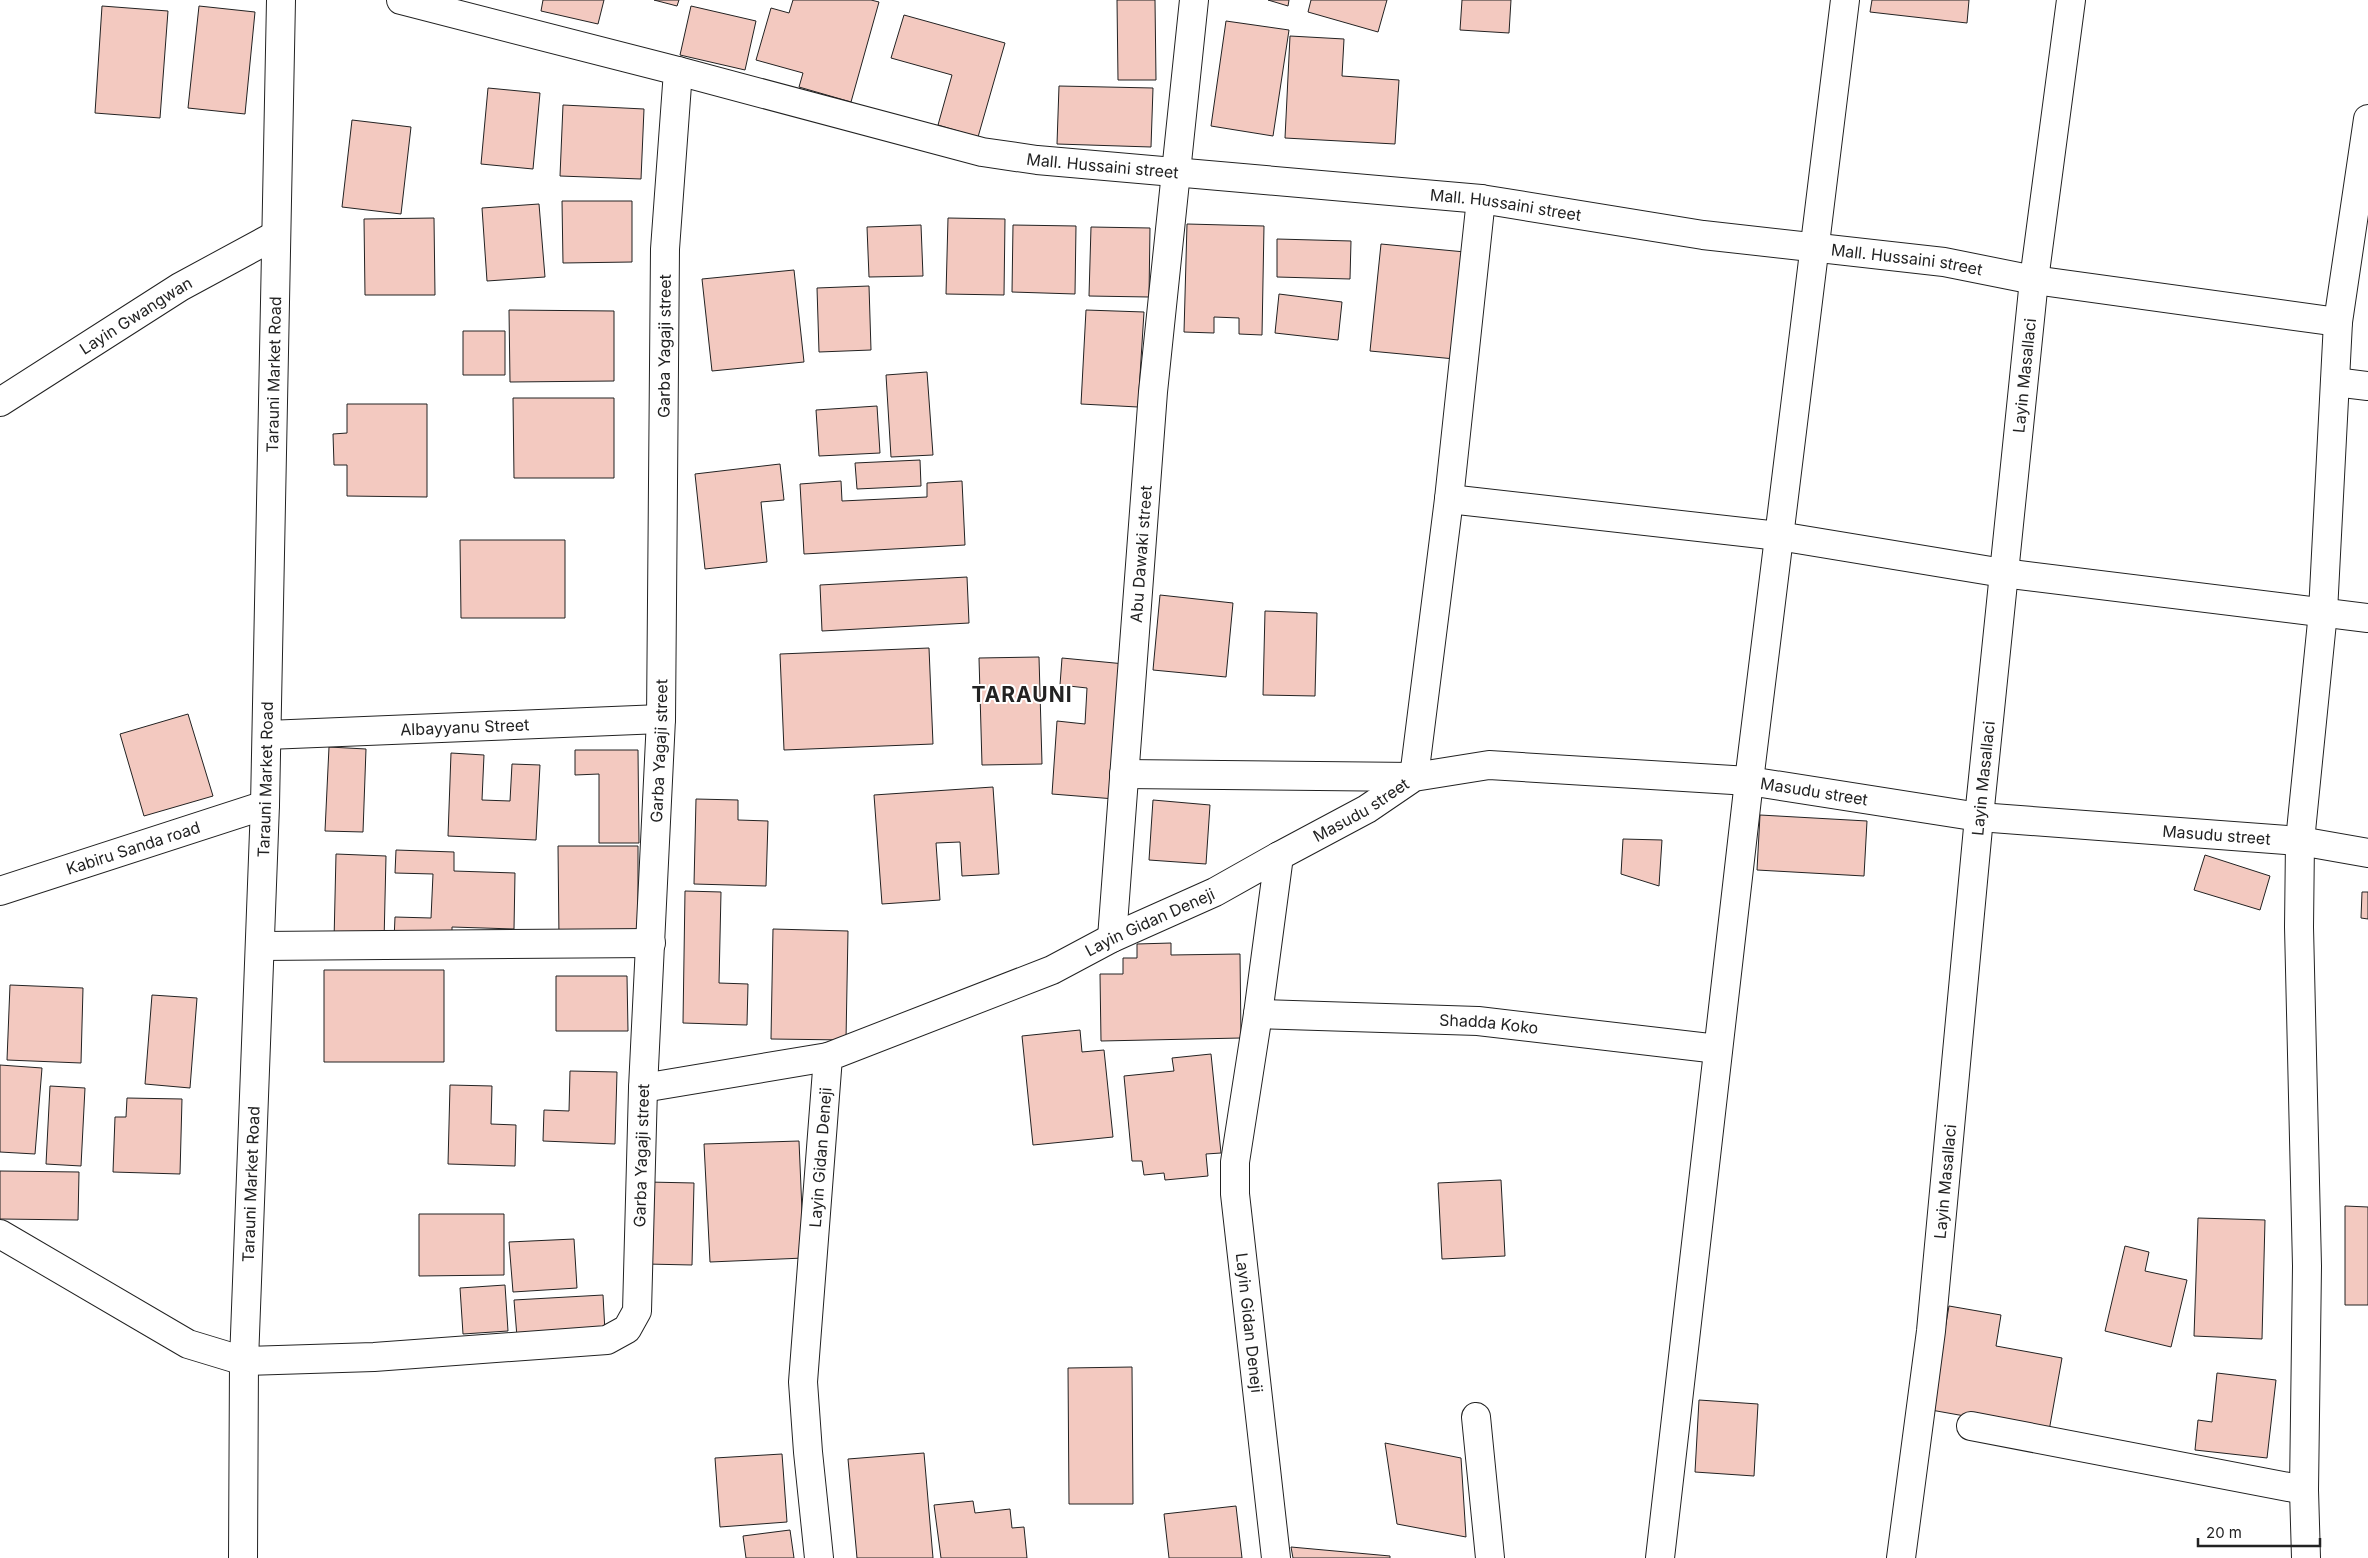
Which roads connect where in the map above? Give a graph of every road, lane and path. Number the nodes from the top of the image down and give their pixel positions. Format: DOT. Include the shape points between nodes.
graph roads {
  1 [pos="281,0"];
  2 [pos="401,0"];
  3 [pos="1194,0"];
  4 [pos="1845,0"];
  5 [pos="2070,0"];
  6 [pos="678,71"];
  7 [pos="2368,119"];
  8 [pos="1176,171"];
  9 [pos="1481,200"];
  10 [pos="276,235"];
  11 [pos="1815,246"];
  12 [pos="2034,280"];
  13 [pos="2338,322"];
  14 [pos="2335,382"];
  15 [pos="2368,386"];
  16 [pos="0,402"];
  17 [pos="1449,499"];
  18 [pos="1779,536"];
  19 [pos="2003,573"];
  20 [pos="2323,612"];
  21 [pos="2368,618"];
  22 [pos="661,719"];
  23 [pos="267,735"];
  24 [pos="1124,774"];
  25 [pos="1414,777"];
  26 [pos="1750,781"];
  27 [pos="265,804"];
  28 [pos="1979,817"];
  29 [pos="2300,841"];
  30 [pos="2368,853"];
  31 [pos="1279,856"];
  32 [pos="0,891"];
  33 [pos="1112,938"];
  34 [pos="651,943"];
  35 [pos="260,946"];
  36 [pos="1258,1014"];
  37 [pos="1718,1049"];
  38 [pos="828,1057"];
  39 [pos="643,1088"];
  40 [pos="0,1234"];
  41 [pos="244,1361"];
  42 [pos="1476,1417"];
  43 [pos="1971,1426"];
  44 [pos="2304,1490"];
  45 [pos="243,1558"];
  46 [pos="818,1558"];
  47 [pos="1276,1558"];
  48 [pos="1490,1558"];
  49 [pos="1660,1558"];
  50 [pos="1900,1558"];
  51 [pos="2306,1558"];
  1 -- 10 [label="street, Tarauni Market Road"];
  2 -- 6 [label="street"];
  3 -- 8 [label="street, Abu Dawaki street"];
  4 -- 11 [label="street"];
  5 -- 12 [label="street, Layin Masallaci"];
  6 -- 8 [label="street, Mall. Hussaini street" via="982,152 1037,160"];
  6 -- 22 [label="street, Garba Yagaji street" via="666,249"];
  7 -- 13 [label="street"];
  8 -- 9 [label="street, Mall. Hussaini street"];
  8 -- 24 [label="street, Abu Dawaki street" via="1153,392"];
  9 -- 11 [label="street, Mall. Hussaini street" via="1703,235"];
  9 -- 17 [label="street"];
  10 -- 16 [label="street, Layin Gwangwan" via="180,287"];
  10 -- 23 [label="street, Tarauni Market Road"];
  11 -- 12 [label="street, Mall. Hussaini street" via="1944,262"];
  11 -- 18 [label="street"];
  12 -- 13 [label="street, Mall. Hussaini street"];
  12 -- 19 [label="street, Layin Masallaci"];
  13 -- 14 [label="street"];
  14 -- 15 [label="street"];
  14 -- 20 [label="street"];
  17 -- 18 [label="street"];
  17 -- 25 [label="street"];
  18 -- 19 [label="street"];
  18 -- 26 [label="street"];
  19 -- 20 [label="street"];
  19 -- 28 [label="street, Layin Masallaci"];
  20 -- 21 [label="street"];
  20 -- 29 [label="street"];
  22 -- 23 [label="street, Albayyanu Street"];
  22 -- 34 [label="street, Garba Yagaji street"];
  23 -- 27 [label="street, Tarauni Market Road"];
  24 -- 25 [label="street"];
  24 -- 33 [label="street, Abu Dawaki street"];
  25 -- 26 [label="street, Masudu street" via="1489,765"];
  25 -- 31 [label="street, Masudu street" via="1366,808"];
  26 -- 28 [label="street, Masudu street"];
  26 -- 37 [label="street"];
  27 -- 32 [label="street, Kabiru Sanda road"];
  27 -- 35 [label="street, Tarauni Market Road"];
  28 -- 29 [label="street, Masudu street"];
  28 -- 50 [label="street, Layin Masallaci" via="1931,1331"];
  29 -- 30 [label="street, Masudu street"];
  29 -- 44 [label="street" via="2299,937 2307,1266"];
  31 -- 33 [label="street, Layin Gidan Deneji" via="1215,892"];
  31 -- 36 [label="street, Layin Gidan Deneji"];
  33 -- 38 [label="street, Layin Gidan Deneji" via="1052,970"];
  34 -- 35 [label="street"];
  34 -- 39 [label="street, Garba Yagaji street"];
  35 -- 41 [label="street, Tarauni Market Road"];
  36 -- 37 [label="street, Shadda Koko" via="1478,1021"];
  36 -- 47 [label="street, Layin Gidan Deneji" via="1235,1162 1235,1194"];
  37 -- 49 [label="street"];
  38 -- 39 [label="street"];
  38 -- 46 [label="street, Layin Gidan Deneji" via="803,1382"];
  39 -- 41 [label="street, Garba Yagaji street" via="636,1311 627,1329 607,1340 374,1357"];
  40 -- 41 [label="street, Garba Yagaji street" via="188,1344"];
  41 -- 45 [label="street, Tarauni Market Road"];
  42 -- 48 [label="street"];
  43 -- 44 [label="street"];
  44 -- 51 [label="street"];
}
